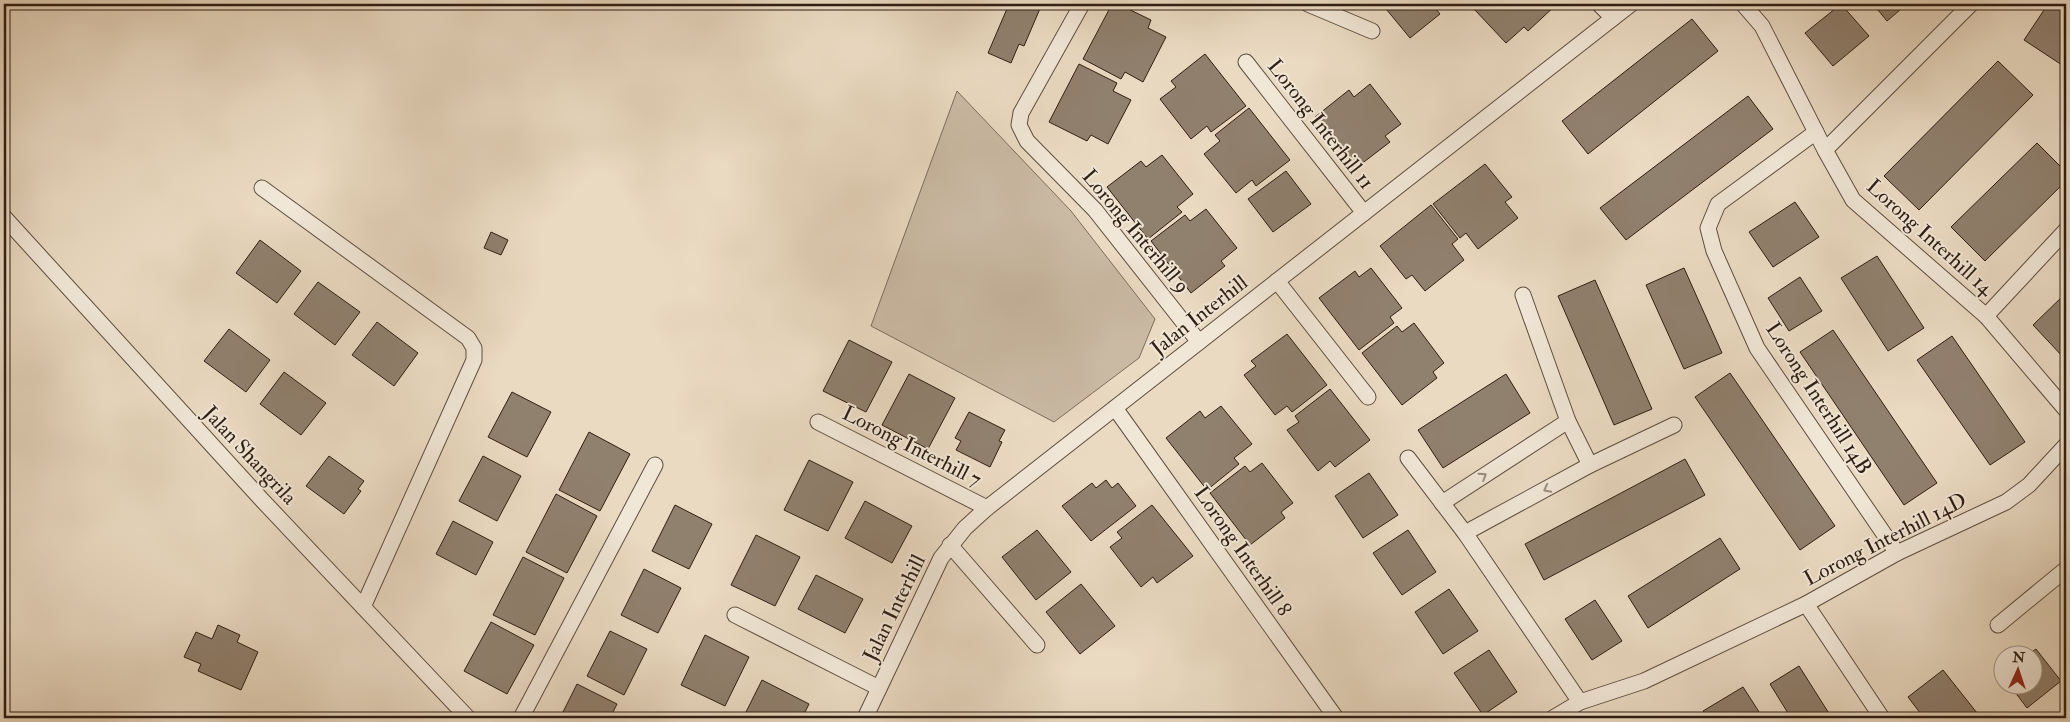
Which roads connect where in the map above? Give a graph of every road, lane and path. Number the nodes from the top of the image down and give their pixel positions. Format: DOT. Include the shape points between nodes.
graph roads {
  1 [pos="1082,4"];
  2 [pos="1308,4"];
  3 [pos="1599,4"];
  4 [pos="1631,4"];
  5 [pos="1743,4"];
  6 [pos="1971,4"];
  7 [pos="1613,18"];
  8 [pos="1372,31"];
  9 [pos="1246,62"];
  10 [pos="1816,132"];
  11 [pos="1825,150"];
  12 [pos="262,188"];
  13 [pos="1364,213"];
  14 [pos="4,217"];
  15 [pos="2066,230"];
  16 [pos="1277,281"];
  17 [pos="1523,295"];
  18 [pos="1986,316"];
  19 [pos="1199,342"];
  20 [pos="1368,397"];
  21 [pos="1115,408"];
  22 [pos="2066,410"];
  23 [pos="1568,421"];
  24 [pos="818,422"];
  25 [pos="1674,425"];
  26 [pos="2066,446"];
  27 [pos="1408,458"];
  28 [pos="1590,465"];
  29 [pos="655,466"];
  30 [pos="1442,503"];
  31 [pos="986,508"];
  32 [pos="1465,533"];
  33 [pos="950,545"];
  34 [pos="1897,553"];
  35 [pos="2066,569"];
  36 [pos="1806,604"];
  37 [pos="363,607"];
  38 [pos="735,615"];
  39 [pos="1998,625"];
  40 [pos="1037,645"];
  41 [pos="879,688"];
  42 [pos="1580,702"];
  43 [pos="1878,716"];
  44 [pos="468,718"];
  45 [pos="521,718"];
  46 [pos="865,718"];
  47 [pos="1336,718"];
  48 [pos="1553,718"];
  1 -- 19 [label="street, Lorong Interhill 9" via="1021,113 1020,125 1027,141 1095,210"];
  2 -- 8 [label="street"];
  3 -- 7 [label="street"];
  4 -- 7 [label="street, Jalan Interhill"];
  5 -- 10 [label="street, Lorong Interhill 14" via="1762,26"];
  6 -- 11 [label="street"];
  7 -- 13 [label="street, Jalan Interhill"];
  9 -- 13 [label="street, Lorong Interhill 11"];
  10 -- 11 [label="street, Lorong Interhill 14"];
  10 -- 34 [label="street, Lorong Interhill 14B" via="1718,204 1708,228 1714,251 1757,348"];
  11 -- 18 [label="street, Lorong Interhill 14" via="1853,200"];
  12 -- 37 [label="street" via="468,338 474,348 474,360"];
  13 -- 16 [label="street, Jalan Interhill"];
  14 -- 37 [label="street, Jalan Shangrila"];
  15 -- 18 [label="street"];
  16 -- 19 [label="street, Jalan Interhill"];
  16 -- 20 [label="street"];
  17 -- 23 [label="street"];
  18 -- 22 [label="street, Lorong Interhill 14"];
  19 -- 21 [label="street, Jalan Interhill"];
  21 -- 31 [label="street, Jalan Interhill"];
  21 -- 47 [label="street, Lorong Interhill 8"];
  23 -- 28 [label="street"];
  30 -- 23 [label="street, one-way"];
  24 -- 31 [label="street, Lorong Interhill 7"];
  25 -- 28 [label="street"];
  26 -- 34 [label="street, Lorong Interhill 14D" via="2029,485 2006,502"];
  27 -- 30 [label="street"];
  28 -- 32 [label="street, one-way"];
  29 -- 45 [label="street"];
  30 -- 32 [label="street"];
  31 -- 33 [label="street, Jalan Interhill"];
  32 -- 42 [label="street"];
  33 -- 40 [label="street"];
  33 -- 41 [label="street, Jalan Interhill"];
  34 -- 36 [label="street, Lorong Interhill 14D"];
  35 -- 39 [label="street"];
  36 -- 42 [label="street" via="1644,681"];
  36 -- 43 [label="street, Lorong Interhill 14D"];
  37 -- 44 [label="street, Jalan Shangrila"];
  38 -- 41 [label="street"];
  41 -- 46 [label="street, Jalan Interhill"];
  42 -- 48 [label="street"];
}
